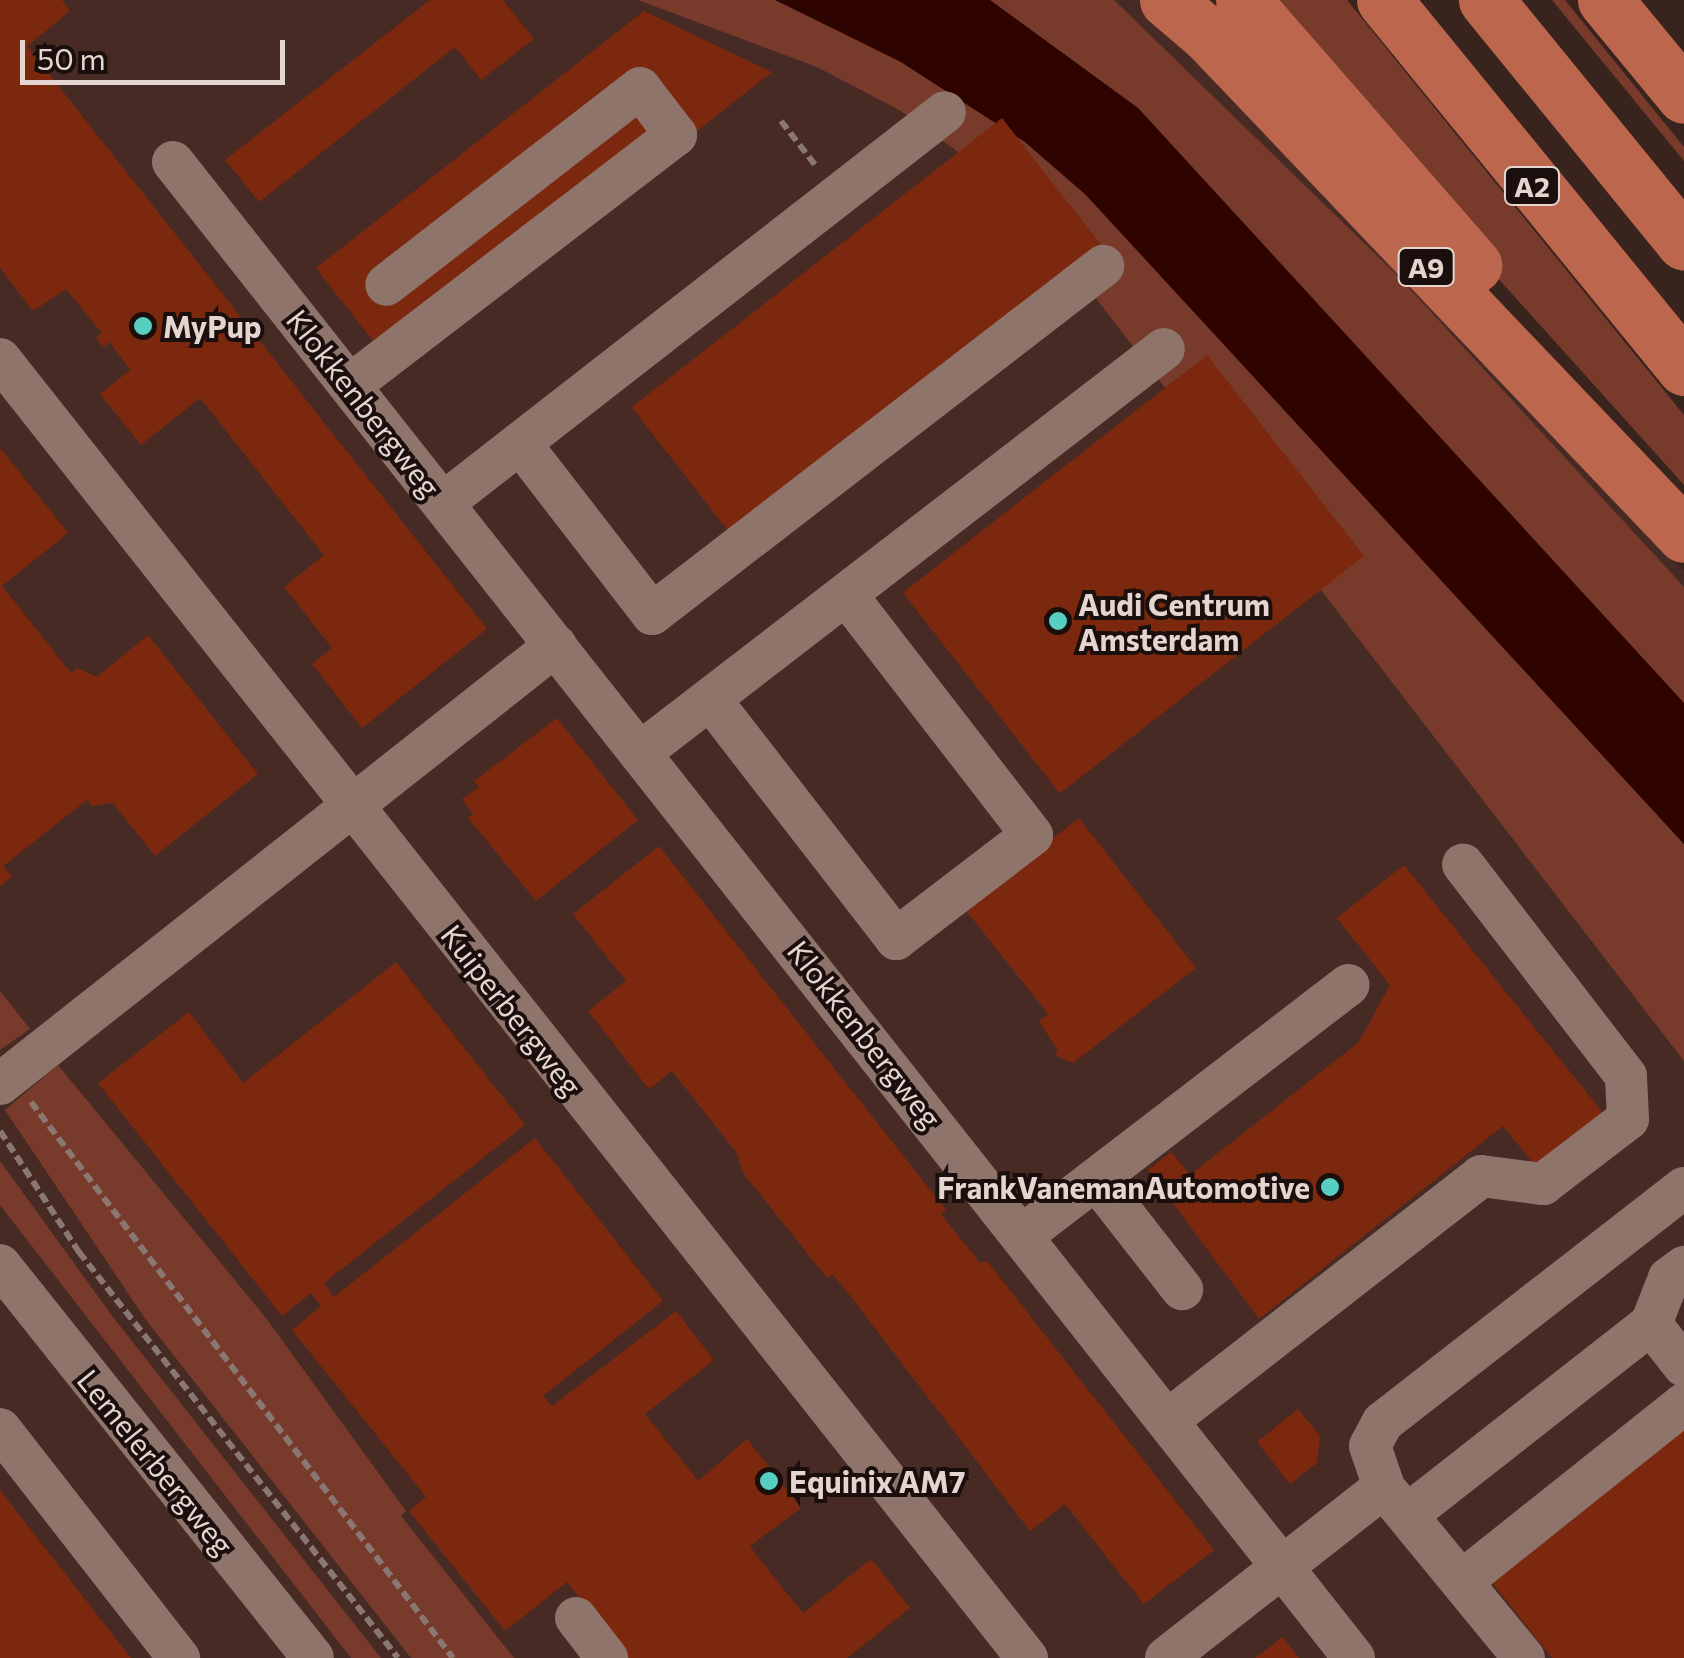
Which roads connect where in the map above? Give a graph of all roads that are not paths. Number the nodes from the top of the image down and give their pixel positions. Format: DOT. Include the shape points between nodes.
graph roads {
  1 [pos="1168,0"];
  2 [pos="1243,0"];
  3 [pos="1384,0"];
  4 [pos="1486,0"];
  5 [pos="1605,0"];
  6 [pos="1684,96"];
  7 [pos="945,112"];
  8 [pos="173,162"];
  9 [pos="1684,243"];
  10 [pos="1103,266"];
  11 [pos="386,285"];
  12 [pos="1164,349"];
  13 [pos="0,360"];
  14 [pos="1684,368"];
  15 [pos="350,386"];
  16 [pos="520,443"];
  17 [pos="443,503"];
  18 [pos="1684,505"];
  19 [pos="1684,535"];
  20 [pos="846,594"];
  21 [pos="556,644"];
  22 [pos="710,699"];
  23 [pos="641,752"];
  24 [pos="351,806"];
  25 [pos="1463,864"];
  26 [pos="1349,985"];
  27 [pos="6,1080"];
  28 [pos="1096,1179"];
  29 [pos="1684,1188"];
  30 [pos="1024,1234"];
  31 [pos="0,1265"];
  32 [pos="1684,1267"];
  33 [pos="1182,1289"];
  34 [pos="1651,1324"];
  35 [pos="1684,1366"];
  36 [pos="1684,1404"];
  37 [pos="1168,1420"];
  38 [pos="0,1428"];
  39 [pos="1395,1501"];
  40 [pos="1282,1567"];
  41 [pos="1462,1582"];
  42 [pos="576,1618"];
  43 [pos="179,1658"];
  44 [pos="313,1658"];
  45 [pos="608,1658"];
  46 [pos="1027,1658"];
  47 [pos="1166,1658"];
  48 [pos="1354,1658"];
  49 [pos="1524,1658"];
  1 -- 19 [label="highway, A9"];
  2 -- 18 [label="highway"];
  3 -- 14 [label="highway, A2"];
  4 -- 9 [label="highway, A2"];
  5 -- 6 [label="highway"];
  7 -- 16 [label="street"];
  8 -- 15 [label="street, Klokkenbergweg"];
  10 -- 16 [label="street" via="652,614"];
  11 -- 15 [label="street" via="640,88 676,135"];
  12 -- 20 [label="street"];
  13 -- 24 [label="street, Kuiperbergweg"];
  15 -- 17 [label="street, Klokkenbergweg"];
  16 -- 17 [label="street"];
  17 -- 21 [label="street, Klokkenbergweg"];
  20 -- 22 [label="street"];
  20 -- 22 [label="street" via="1032,835 896,939"];
  21 -- 23 [label="street, Klokkenbergweg"];
  21 -- 24 [label="street"];
  22 -- 23 [label="street"];
  23 -- 30 [label="street, Klokkenbergweg"];
  24 -- 27 [label="street"];
  24 -- 46 [label="street, Kuiperbergweg"];
  25 -- 37 [label="street" via="1626,1076 1628,1119 1543,1184 1481,1176"];
  26 -- 28 [label="street"];
  28 -- 30 [label="street"];
  28 -- 33 [label="street"];
  29 -- 39 [label="street" via="1383,1422 1370,1446"];
  30 -- 37 [label="street, Klokkenbergweg"];
  31 -- 44 [label="street, Lemelerbergweg"];
  32 -- 34 [label="street" via="1669,1278"];
  34 -- 35 [label="street"];
  34 -- 39 [label="street"];
  36 -- 41 [label="street"];
  37 -- 40 [label="street, Klokkenbergweg"];
  38 -- 43 [label="street"];
  39 -- 40 [label="street"];
  39 -- 41 [label="street"];
  40 -- 47 [label="street"];
  40 -- 48 [label="street, Klokkenbergweg"];
  41 -- 49 [label="street"];
  42 -- 45 [label="street"];
}
